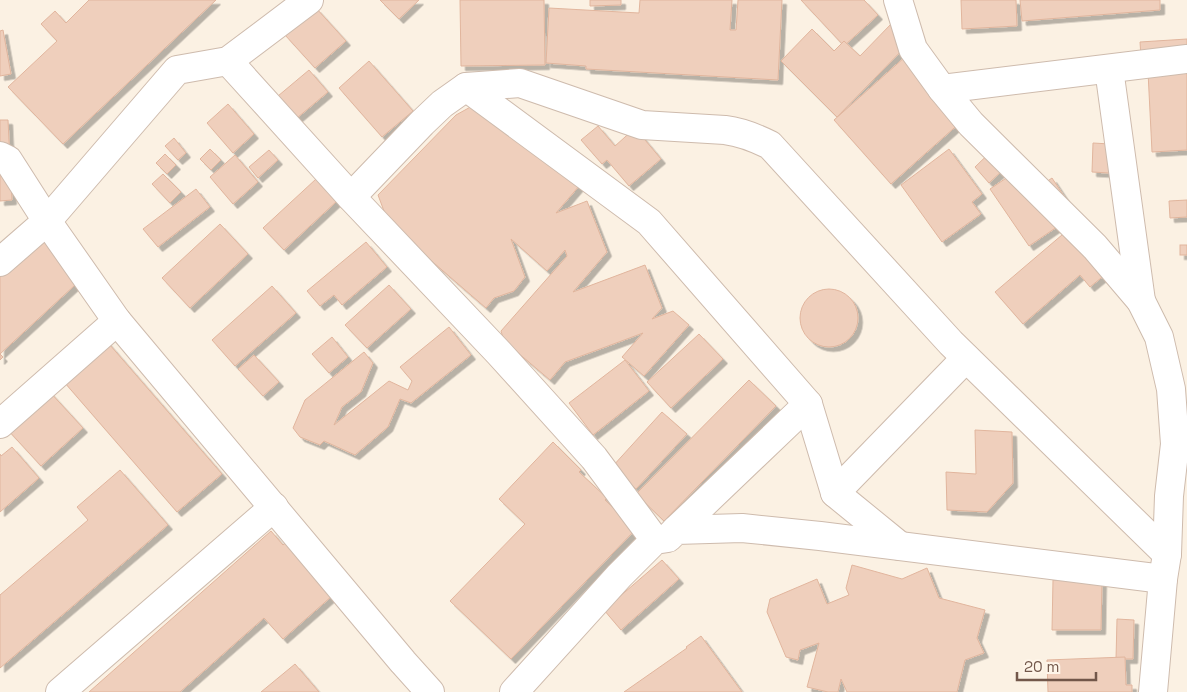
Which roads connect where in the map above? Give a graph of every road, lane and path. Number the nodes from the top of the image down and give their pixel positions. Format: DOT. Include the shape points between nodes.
graph roads {
  1 [pos="310,0"];
  2 [pos="898,0"];
  3 [pos="1187,59"];
  4 [pos="228,61"];
  5 [pos="1109,69"];
  6 [pos="466,87"];
  7 [pos="942,89"];
  8 [pos="0,156"];
  9 [pos="351,197"];
  10 [pos="47,221"];
  11 [pos="0,262"];
  12 [pos="1141,301"];
  13 [pos="117,321"];
  14 [pos="966,358"];
  15 [pos="808,404"];
  16 [pos="0,424"];
  17 [pos="835,493"];
  18 [pos="274,506"];
  19 [pos="666,535"];
  20 [pos="900,546"];
  21 [pos="1165,566"];
  22 [pos="60,692"];
  23 [pos="430,692"];
  24 [pos="514,692"];
  25 [pos="1153,692"];
  1 -- 4 [label="street"];
  2 -- 7 [label="street" via="913,49"];
  3 -- 5 [label="street"];
  4 -- 9 [label="street"];
  4 -- 10 [label="street" via="177,70"];
  5 -- 7 [label="street"];
  5 -- 12 [label="street"];
  6 -- 9 [label="street" via="422,123"];
  6 -- 14 [label="street" via="520,83 642,125 726,130 746,134 770,145"];
  6 -- 15 [label="street" via="649,222"];
  7 -- 12 [label="street" via="971,124 1095,247"];
  8 -- 10 [label="street" via="8,160"];
  9 -- 19 [label="street"];
  10 -- 11 [label="street"];
  10 -- 13 [label="street"];
  12 -- 21 [label="street" via="1159,337 1171,389 1175,444"];
  13 -- 16 [label="street"];
  13 -- 18 [label="street"];
  14 -- 17 [label="street"];
  14 -- 21 [label="street"];
  15 -- 17 [label="street"];
  15 -- 19 [label="street"];
  17 -- 20 [label="street"];
  18 -- 22 [label="street"];
  18 -- 23 [label="street"];
  19 -- 20 [label="street" via="742,528"];
  19 -- 24 [label="street" via="619,576"];
  20 -- 21 [label="street"];
  21 -- 25 [label="street"];
}
